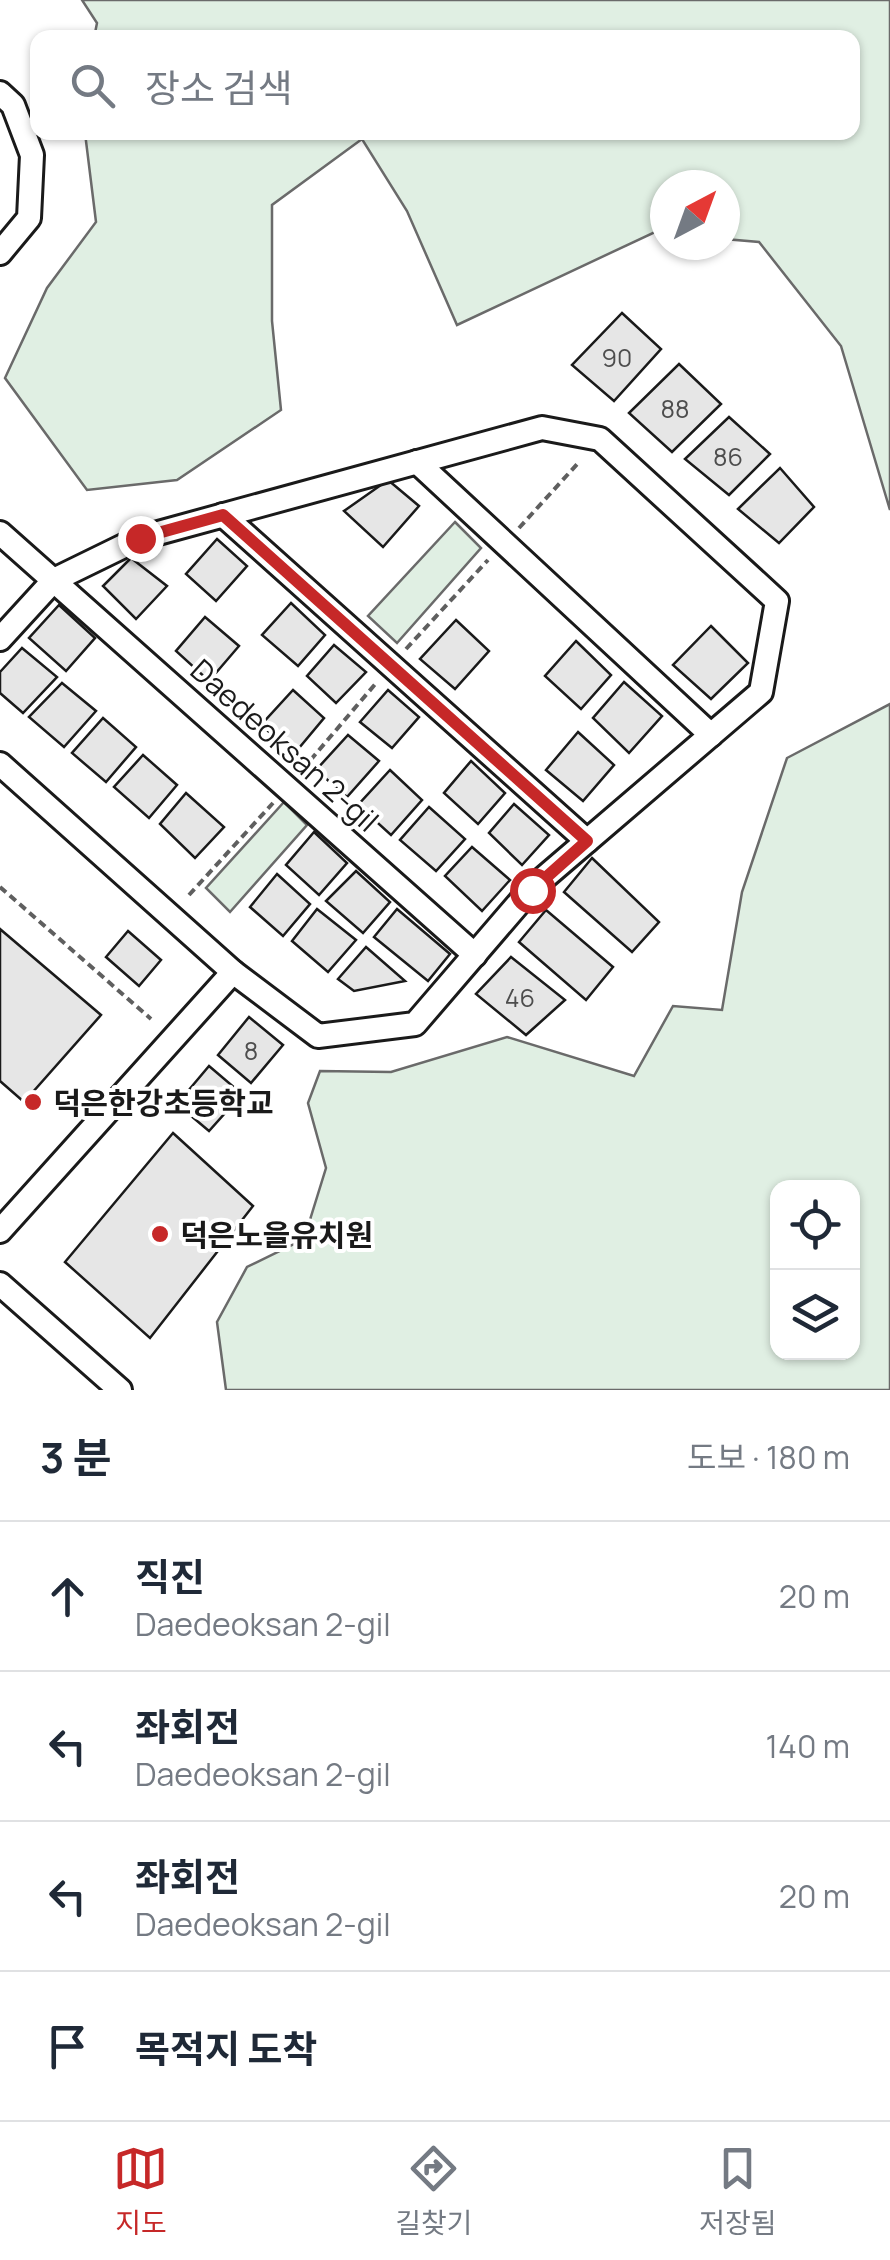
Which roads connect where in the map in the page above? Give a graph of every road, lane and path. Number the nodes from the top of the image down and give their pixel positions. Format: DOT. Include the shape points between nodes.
graph roads {
  1 [pos="0,93"];
  2 [pos="0,253"];
  3 [pos="417,462"];
  4 [pos="223,515"];
  5 [pos="0,533"];
  6 [pos="54,580"];
  7 [pos="0,640"];
  8 [pos="711,735"];
  9 [pos="0,764"];
  10 [pos="587,841"];
  11 [pos="0,888"];
  12 [pos="475,954"];
  13 [pos="233,972"];
  14 [pos="150,1020"];
  15 [pos="0,1231"];
  16 [pos="0,1284"];
  17 [pos="120,1390"];
  1 -- 2 [label="street" via="14,105 32,156 29,218"];
  3 -- 4 [label="street"];
  3 -- 8 [label="street"];
  3 -- 8 [label="street" via="542,428 600,439 777,601 761,692"];
  4 -- 6 [label="street" via="140,538"];
  4 -- 10 [label="street"];
  5 -- 6 [label="street, Daedeoksan 2-gil"];
  6 -- 7 [label="street"];
  6 -- 12 [label="street, Daedeoksan 2-gil"];
  8 -- 10 [label="street"];
  9 -- 13 [label="street"];
  10 -- 12 [label="street"];
  11 -- 14 [label="path"];
  12 -- 13 [label="street" via="415,1024 318,1036"];
  13 -- 15 [label="street"];
  16 -- 17 [label="street"];
}
